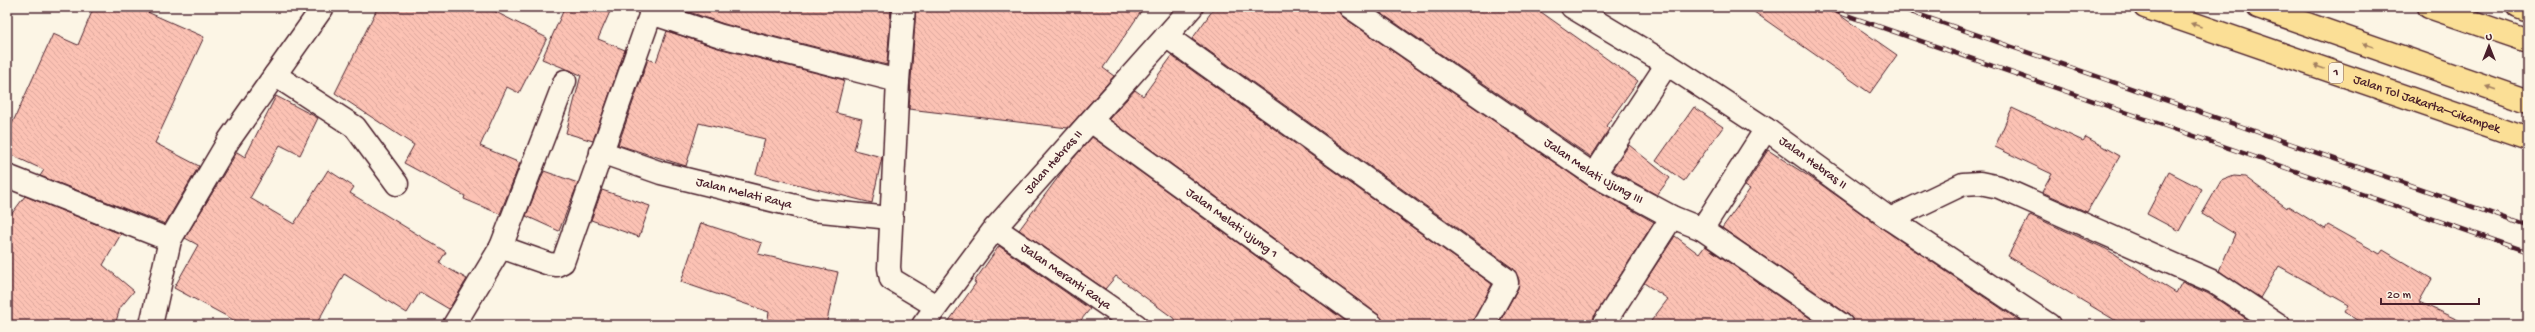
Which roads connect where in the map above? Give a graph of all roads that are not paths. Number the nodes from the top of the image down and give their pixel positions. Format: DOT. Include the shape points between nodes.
graph roads {
  1 [pos="323,7"];
  2 [pos="904,7"];
  3 [pos="1192,7"];
  4 [pos="1350,7"];
  5 [pos="1572,7"];
  6 [pos="2144,7"];
  7 [pos="2258,7"];
  8 [pos="2429,7"];
  9 [pos="2518,7"];
  10 [pos="649,10"];
  11 [pos="2528,11"];
  12 [pos="1166,36"];
  13 [pos="2528,41"];
  14 [pos="1667,64"];
  15 [pos="275,75"];
  16 [pos="565,81"];
  17 [pos="898,81"];
  18 [pos="2528,101"];
  19 [pos="1091,121"];
  20 [pos="1766,129"];
  21 [pos="2528,139"];
  22 [pos="601,152"];
  23 [pos="1594,175"];
  24 [pos="7,176"];
  25 [pos="397,184"];
  26 [pos="1672,217"];
  27 [pos="890,218"];
  28 [pos="1890,219"];
  29 [pos="995,228"];
  30 [pos="1702,229"];
  31 [pos="170,240"];
  32 [pos="501,247"];
  33 [pos="936,306"];
  34 [pos="151,325"];
  35 [pos="454,325"];
  36 [pos="923,325"];
  37 [pos="1136,325"];
  38 [pos="1372,325"];
  39 [pos="1484,325"];
  40 [pos="1603,325"];
  41 [pos="1842,325"];
  42 [pos="2049,325"];
  43 [pos="2279,325"];
  1 -- 15 [label="street"];
  2 -- 17 [label="street"];
  3 -- 12 [label="street, Jalan Hebras II"];
  4 -- 23 [label="street, Jalan Melati Ujung III"];
  5 -- 14 [label="street, Jalan Hebras II"];
  21 -- 6 [label="highway, Jalan Tol Jakarta–Cikampek / 1, one-way"];
  18 -- 7 [label="highway, one-way"];
  8 -- 13 [label="highway"];
  9 -- 11 [label="highway"];
  10 -- 17 [label="street" via="721,36"];
  10 -- 22 [label="street"];
  12 -- 19 [label="street, Jalan Hebras II"];
  12 -- 39 [label="street" via="1506,280 1507,283"];
  14 -- 20 [label="street, Jalan Hebras II"];
  14 -- 23 [label="street"];
  15 -- 25 [label="street" via="355,127"];
  15 -- 31 [label="street" via="229,140"];
  16 -- 32 [label="street"];
  17 -- 27 [label="street"];
  19 -- 29 [label="street, Jalan Hebras II"];
  19 -- 38 [label="street, Jalan Melati Ujung 1"];
  20 -- 28 [label="street, Jalan Hebras II"];
  20 -- 30 [label="street"];
  22 -- 27 [label="street, Jalan Melati Raya" via="661,173 812,210"];
  22 -- 32 [label="street" via="563,262 557,265 550,264"];
  23 -- 26 [label="street, Jalan Melati Ujung III"];
  24 -- 31 [label="street"];
  26 -- 30 [label="street, Jalan Melati Ujung III"];
  26 -- 40 [label="street"];
  27 -- 33 [label="street" via="891,280"];
  28 -- 42 [label="street, Jalan Hebras II"];
  28 -- 43 [label="street" via="1962,184 1980,183 1999,187 2214,282"];
  29 -- 33 [label="street, Jalan Hebras II"];
  29 -- 37 [label="street, Jalan Meranti Raya"];
  30 -- 41 [label="street, Jalan Melati Ujung III"];
  31 -- 34 [label="street"];
  32 -- 35 [label="street"];
  33 -- 36 [label="street, Jalan Hebras II"];
}
